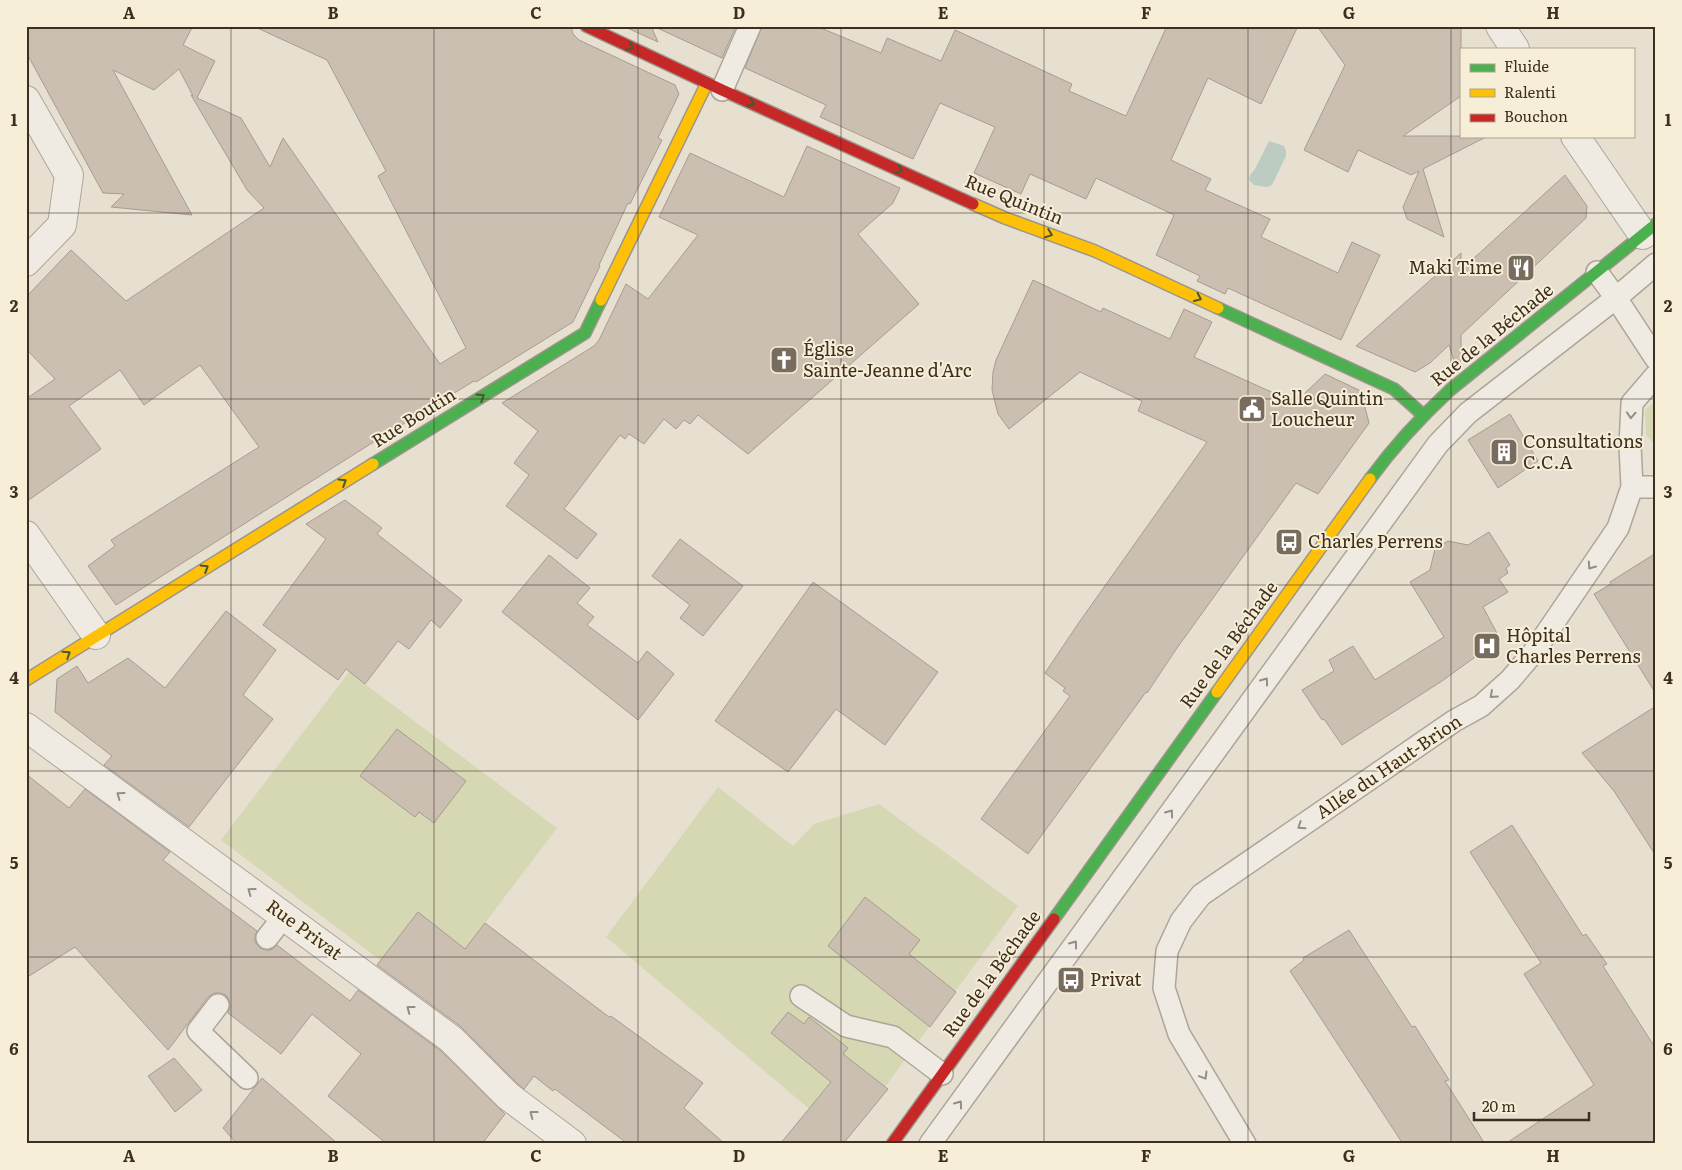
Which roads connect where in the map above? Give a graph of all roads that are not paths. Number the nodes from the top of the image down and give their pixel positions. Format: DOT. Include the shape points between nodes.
graph roads {
  1 [pos="586,26"];
  2 [pos="750,26"];
  3 [pos="1500,26"];
  4 [pos="1514,48"];
  5 [pos="715,86"];
  6 [pos="26,100"];
  7 [pos="1577,138"];
  8 [pos="1649,230"];
  9 [pos="26,262"];
  10 [pos="1656,264"];
  11 [pos="1597,272"];
  12 [pos="1616,298"];
  13 [pos="1656,359"];
  14 [pos="1656,375"];
  15 [pos="1423,415"];
  16 [pos="1632,487"];
  17 [pos="1656,487"];
  18 [pos="26,535"];
  19 [pos="96,635"];
  20 [pos="26,680"];
  21 [pos="26,727"];
  22 [pos="285,915"];
  23 [pos="268,938"];
  24 [pos="802,996"];
  25 [pos="218,1006"];
  26 [pos="942,1074"];
  27 [pos="247,1078"];
  28 [pos="572,1144"];
  29 [pos="892,1144"];
  30 [pos="930,1144"];
  31 [pos="1245,1144"];
  1 -- 5 [label="street, Rue Quintin, one-way"];
  2 -- 5 [label="lane"];
  3 -- 4 [label="street"];
  5 -- 15 [label="street, Rue Quintin, one-way" via="1005,218 1095,251 1376,380 1394,389"];
  19 -- 5 [label="street, Rue Boutin, one-way" via="585,333"];
  6 -- 9 [label="street" via="69,175 62,225"];
  7 -- 8 [label="street"];
  8 -- 11 [label="street, Rue de la Béchade"];
  10 -- 12 [label="lane"];
  11 -- 12 [label="lane"];
  11 -- 15 [label="street, Rue de la Béchade"];
  12 -- 13 [label="lane"];
  30 -- 12 [label="lane, one-way" via="1438,444 1468,413"];
  14 -- 16 [label="lane, Allée du Haut-Brion, one-way" via="1632,403"];
  15 -- 26 [label="street, Rue de la Béchade" via="1390,452"];
  16 -- 17 [label="lane"];
  16 -- 31 [label="lane, Allée du Haut-Brion, one-way" via="1618,528 1533,652 1510,680 1481,706 1201,895 1181,921 1168,951 1164,988 1179,1034"];
  18 -- 19 [label="street"];
  20 -- 19 [label="street, Rue Boutin, one-way"];
  22 -- 21 [label="street, Rue Privat, one-way"];
  22 -- 23 [label="lane"];
  28 -- 22 [label="street, Rue Privat, one-way" via="508,1096 451,1039"];
  24 -- 26 [label="lane" via="846,1026 893,1037"];
  25 -- 27 [label="lane" via="198,1031"];
  26 -- 29 [label="street, Rue de la Béchade"];
}
